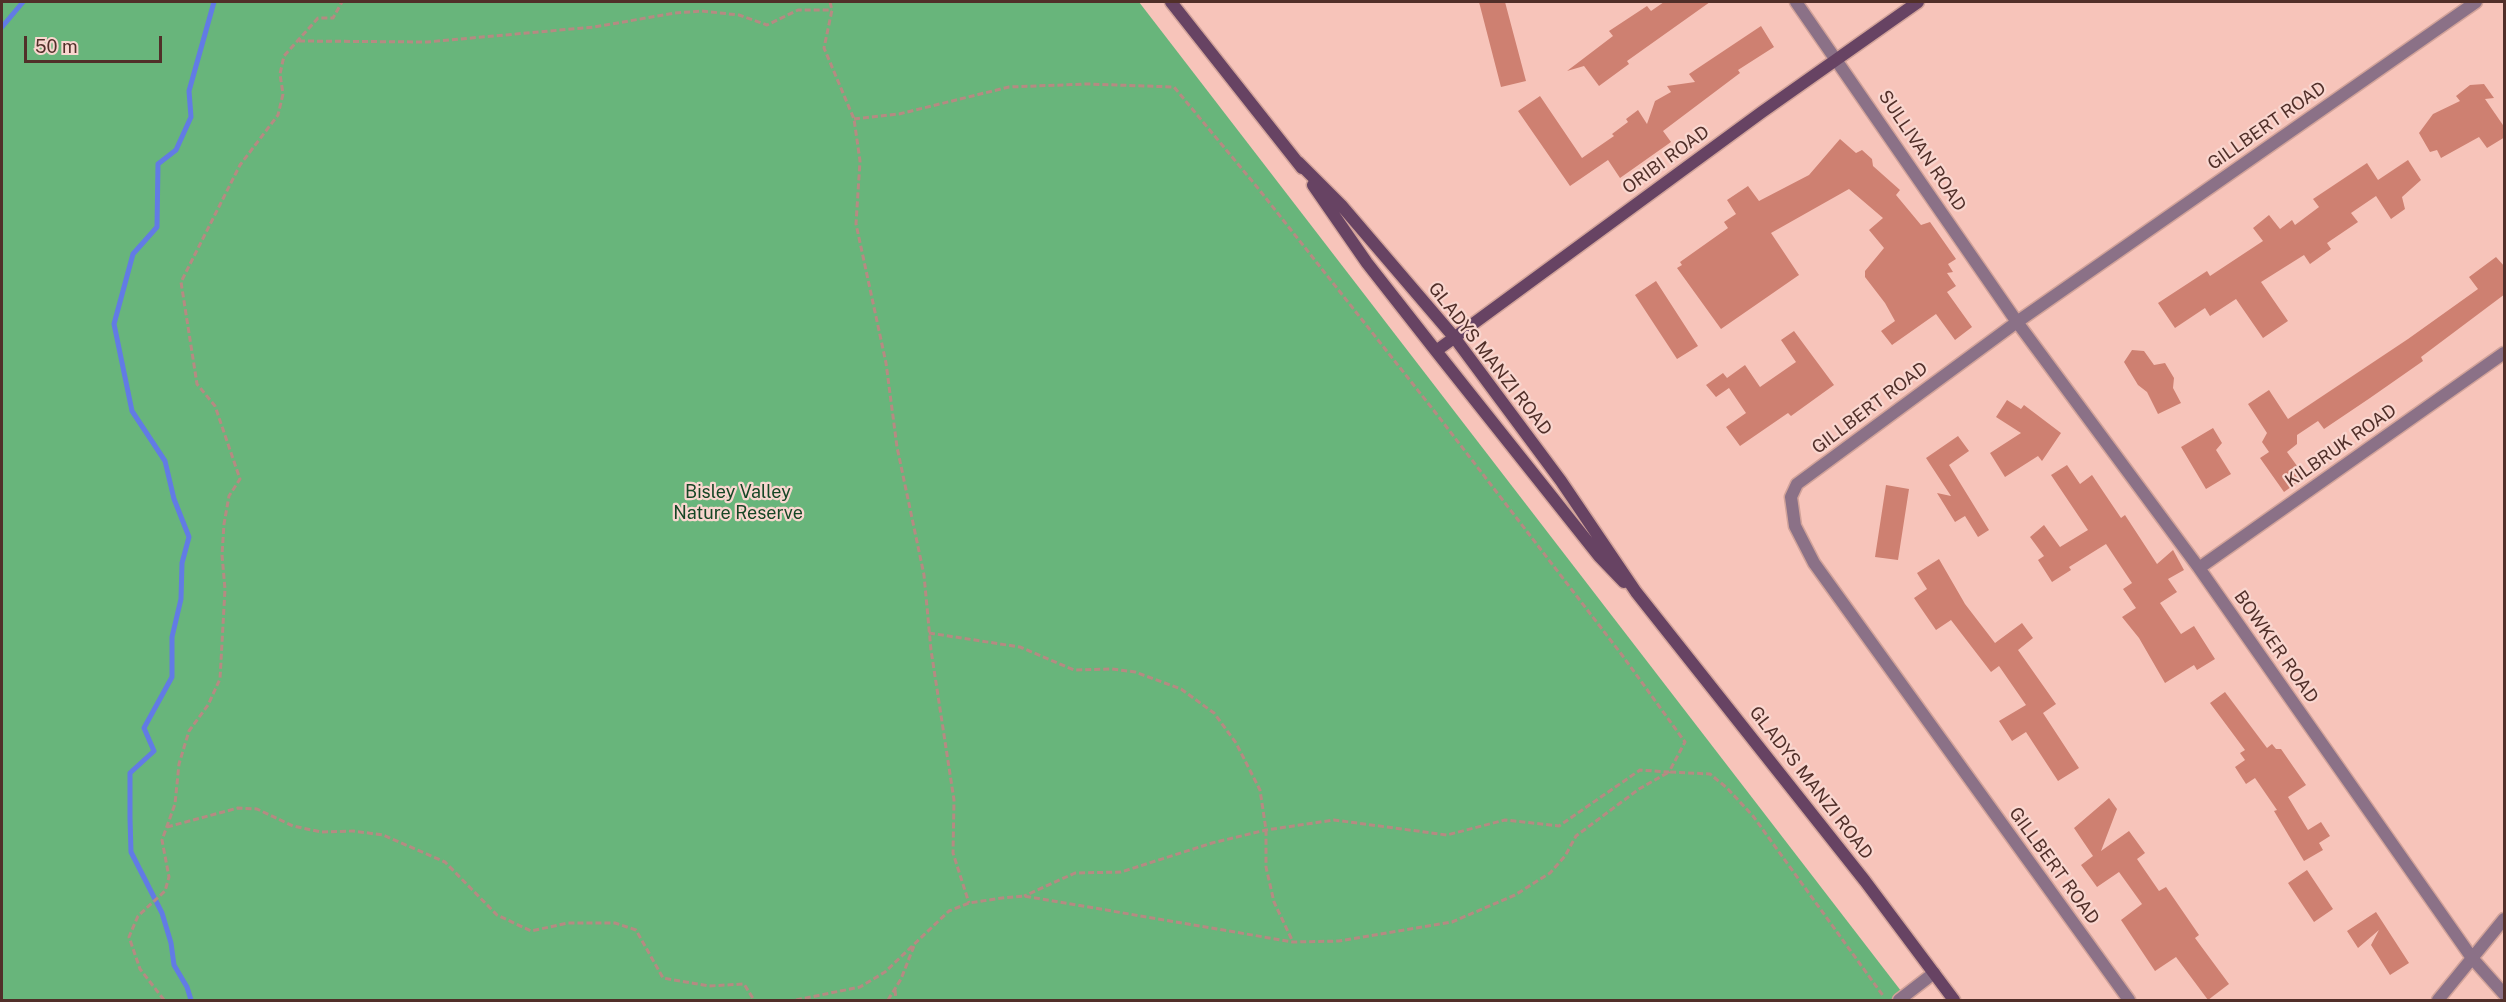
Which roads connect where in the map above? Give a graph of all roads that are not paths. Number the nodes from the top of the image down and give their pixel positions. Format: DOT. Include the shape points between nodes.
graph roads {
  1 [pos="1171,2"];
  2 [pos="1796,2"];
  3 [pos="1918,2"];
  4 [pos="2476,2"];
  5 [pos="1837,59"];
  6 [pos="1298,162"];
  7 [pos="2017,322"];
  8 [pos="1454,337"];
  9 [pos="1436,351"];
  10 [pos="2505,353"];
  11 [pos="2199,568"];
  12 [pos="1636,592"];
  13 [pos="2505,919"];
  14 [pos="2472,958"];
  15 [pos="1934,973"];
  16 [pos="2505,994"];
  17 [pos="1899,1000"];
  18 [pos="1954,1000"];
  19 [pos="2129,1000"];
  20 [pos="2438,1000"];
  1 -- 6 [label="main road, GLADYS MANZI ROAD"];
  2 -- 5 [label="street, SULLIVAN ROAD"];
  3 -- 5 [label="main road, ORIBI ROAD"];
  4 -- 7 [label="street, GILLBERT ROAD"];
  5 -- 7 [label="street, SULLIVAN ROAD"];
  5 -- 8 [label="main road, ORIBI ROAD"];
  6 -- 8 [label="main road, GLADYS MANZI ROAD" via="1341,205"];
  6 -- 9 [label="main road, GLADYS MANZI ROAD" via="1368,263"];
  7 -- 11 [label="street, BOWKER ROAD"];
  7 -- 19 [label="street, GILLBERT ROAD" via="1797,484 1791,497 1791,513 1814,562"];
  8 -- 9 [label="main road, ORIBI ROAD"];
  8 -- 12 [label="main road, GLADYS MANZI ROAD" via="1567,489"];
  9 -- 12 [label="main road, GLADYS MANZI ROAD" via="1599,556"];
  10 -- 11 [label="street, KILBRUK ROAD"];
  11 -- 14 [label="street, BOWKER ROAD"];
  12 -- 15 [label="main road, GLADYS MANZI ROAD"];
  13 -- 14 [label="street"];
  14 -- 16 [label="street, BOWKER ROAD"];
  14 -- 20 [label="street"];
  15 -- 17 [label="street"];
  15 -- 18 [label="main road, GLADYS MANZI ROAD"];
}
